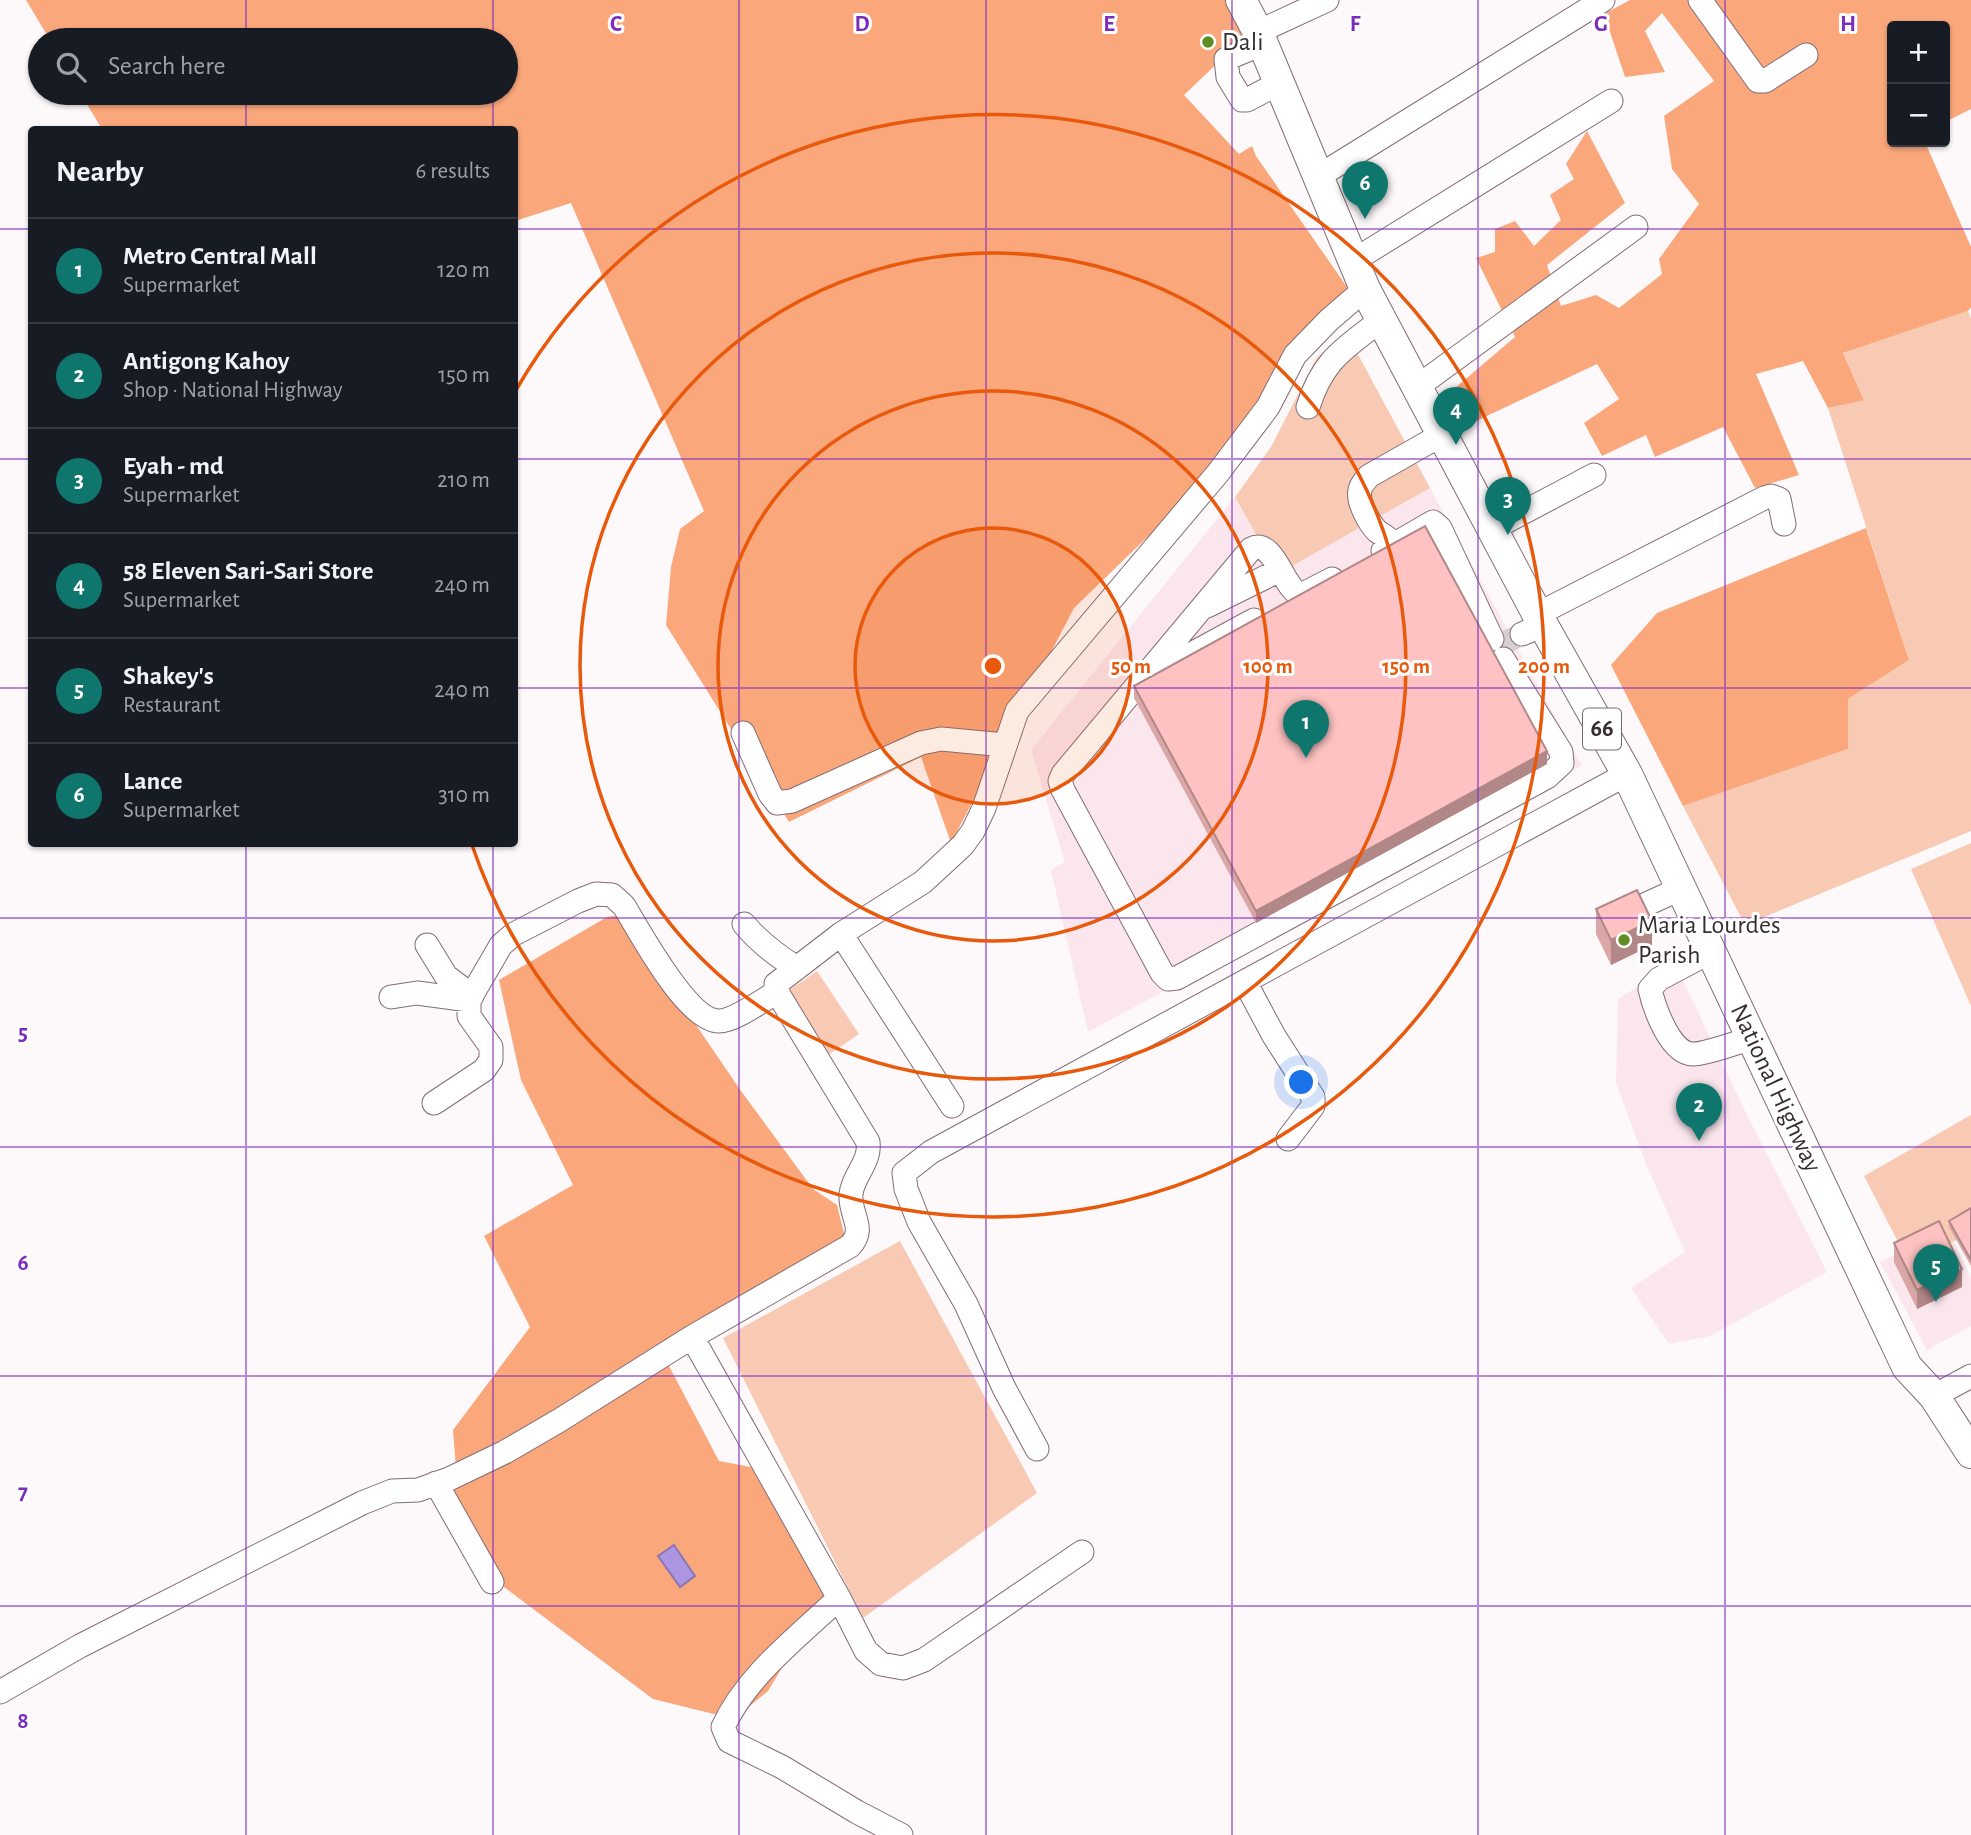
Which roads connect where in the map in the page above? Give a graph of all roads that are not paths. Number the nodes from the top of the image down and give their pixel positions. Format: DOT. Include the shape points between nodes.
graph roads {
  1 [pos="1241,0"];
  2 [pos="1328,0"];
  3 [pos="1603,0"];
  4 [pos="1700,0"];
  5 [pos="1260,38"];
  6 [pos="1806,55"];
  7 [pos="1279,83"];
  8 [pos="1611,100"];
  9 [pos="1319,176"];
  10 [pos="1636,227"];
  11 [pos="1353,261"];
  12 [pos="1365,289"];
  13 [pos="1381,320"];
  14 [pos="1417,387"];
  15 [pos="1308,407"];
  16 [pos="1443,434"];
  17 [pos="1594,475"];
  18 [pos="1784,524"];
  19 [pos="1492,529"];
  20 [pos="1395,545"];
  21 [pos="1280,570"];
  22 [pos="1201,610"];
  23 [pos="1268,613"];
  24 [pos="1534,624"];
  25 [pos="1136,683"];
  26 [pos="743,733"];
  27 [pos="1005,745"];
  28 [pos="1627,774"];
  29 [pos="1682,888"];
  30 [pos="1627,913"];
  31 [pos="744,924"];
  32 [pos="841,934"];
  33 [pos="428,945"];
  34 [pos="1710,952"];
  35 [pos="797,968"];
  36 [pos="1245,982"];
  37 [pos="777,992"];
  38 [pos="391,997"];
  39 [pos="470,998"];
  40 [pos="1752,1038"];
  41 [pos="434,1103"];
  42 [pos="952,1106"];
  43 [pos="1288,1139"];
  44 [pos="692,1337"];
  45 [pos="1971,1376"];
  46 [pos="1934,1396"];
  47 [pos="1037,1450"];
  48 [pos="1971,1453"];
  49 [pos="436,1483"];
  50 [pos="1082,1552"];
  51 [pos="492,1582"];
  52 [pos="839,1598"];
  53 [pos="0,1692"];
  54 [pos="901,1835"];
  1 -- 5 [label="main road, National Highway / 66"];
  2 -- 5 [label="street"];
  3 -- 9 [label="street"];
  4 -- 6 [label="street" via="1758,81"];
  5 -- 7 [label="main road, National Highway / 66"];
  5 -- 7 [label="street" via="1226,59 1228,77 1242,100"];
  7 -- 9 [label="main road, National Highway / 66"];
  8 -- 11 [label="street"];
  9 -- 11 [label="main road, National Highway / 66"];
  10 -- 14 [label="street"];
  11 -- 12 [label="main road, National Highway / 66"];
  12 -- 13 [label="main road, National Highway / 66"];
  12 -- 27 [label="street" via="1295,355 1268,407 1218,473 1017,711"];
  13 -- 14 [label="main road, National Highway / 66"];
  13 -- 15 [label="street" via="1334,357 1316,382"];
  14 -- 16 [label="main road, National Highway / 66"];
  16 -- 19 [label="main road, National Highway / 66"];
  16 -- 20 [label="street" via="1368,476 1360,486 1363,509 1376,530"];
  17 -- 19 [label="street"];
  18 -- 24 [label="street" via="1779,499 1765,498"];
  19 -- 24 [label="main road, National Highway / 66"];
  20 -- 21 [label="street" via="1305,593 1290,589"];
  20 -- 25 [label="street" via="1433,522 1440,528 1497,649 1561,752 1562,763 1547,777 1177,978 1168,979 1162,973 1060,781"];
  21 -- 22 [label="street"];
  21 -- 22 [label="street" via="1270,552 1251,548"];
  22 -- 25 [label="street"];
  23 -- 25 [label="street"];
  24 -- 28 [label="main road, National Highway / 66"];
  26 -- 27 [label="street" via="777,803 792,801 921,743 941,739"];
  27 -- 32 [label="street" via="984,808 962,845 923,882"];
  28 -- 29 [label="main road, National Highway / 66"];
  28 -- 36 [label="street"];
  29 -- 30 [label="street"];
  29 -- 34 [label="main road, National Highway / 66"];
  31 -- 35 [label="street" via="756,939"];
  32 -- 35 [label="street"];
  32 -- 42 [label="street"];
  33 -- 39 [label="street" via="446,976"];
  34 -- 40 [label="main road, National Highway / 66"];
  34 -- 40 [label="street" via="1659,979 1650,989 1655,1012 1682,1050 1693,1054"];
  35 -- 37 [label="street" via="775,984"];
  36 -- 43 [label="street" via="1314,1097 1313,1106"];
  36 -- 47 [label="street" via="931,1152 904,1173 919,1222 966,1304"];
  37 -- 39 [label="street" via="729,1020 704,1017 679,993 624,906 612,895 596,894 513,933"];
  37 -- 44 [label="street" via="868,1142 869,1151 851,1191 859,1232 850,1246"];
  38 -- 39 [label="street" via="416,993"];
  39 -- 41 [label="street" via="469,1016 491,1047 491,1060 484,1070"];
  40 -- 46 [label="main road, National Highway / 66" via="1907,1367"];
  44 -- 49 [label="street" via="505,1452"];
  44 -- 52 [label="street"];
  45 -- 46 [label="street"];
  46 -- 48 [label="main road, National Highway / 66"];
  49 -- 51 [label="street"];
  49 -- 53 [label="street" via="418,1490 392,1491 362,1503 80,1646"];
  50 -- 52 [label="street" via="924,1660 903,1668 881,1664 866,1651"];
  52 -- 54 [label="street" via="763,1671 732,1708 723,1727 729,1741"];
}
